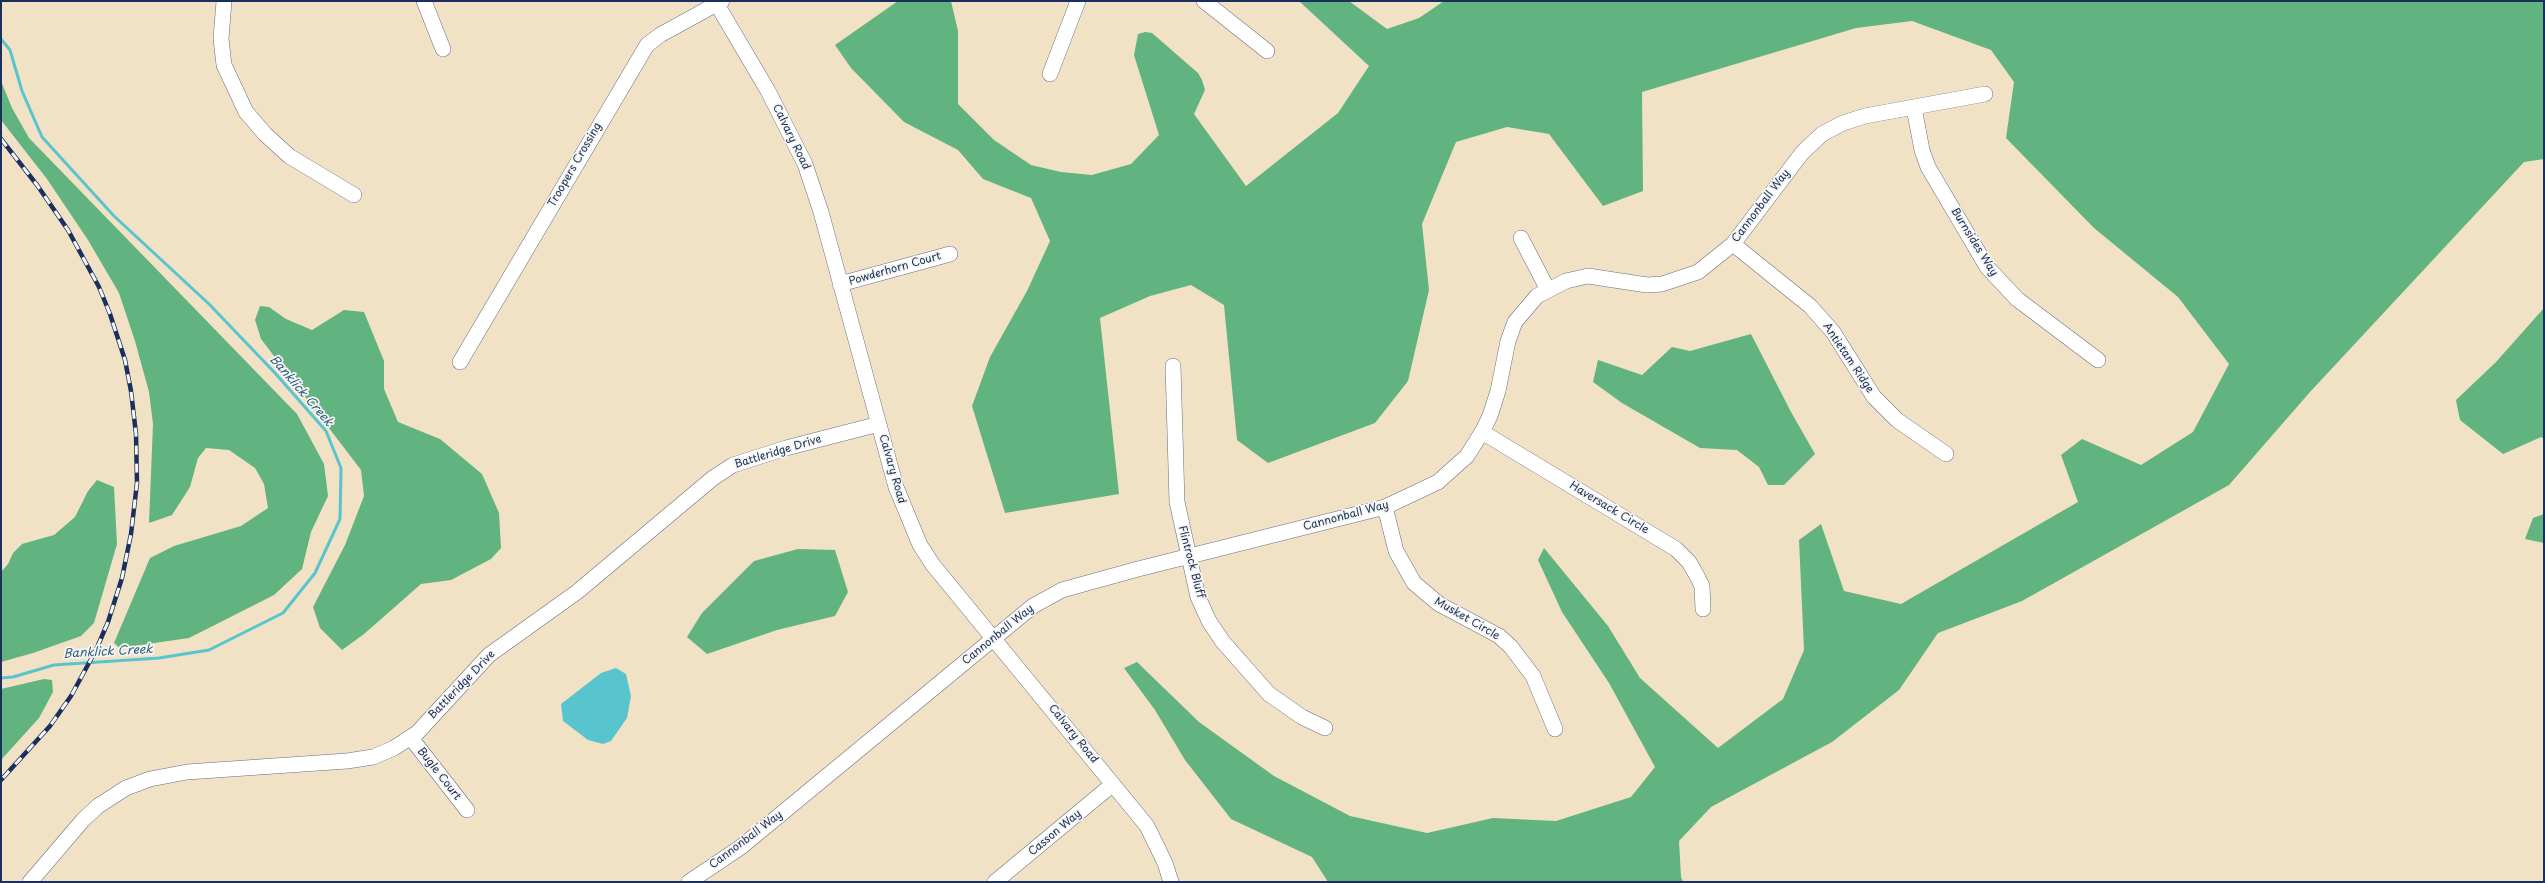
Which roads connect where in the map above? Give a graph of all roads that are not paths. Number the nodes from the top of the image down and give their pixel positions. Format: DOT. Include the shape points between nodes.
graph roads {
  1 [pos="224,1"];
  2 [pos="424,1"];
  3 [pos="1078,1"];
  4 [pos="1204,1"];
  5 [pos="718,2"];
  6 [pos="442,49"];
  7 [pos="1267,51"];
  8 [pos="1050,74"];
  9 [pos="1984,94"];
  10 [pos="1914,108"];
  11 [pos="354,195"];
  12 [pos="1521,238"];
  13 [pos="1733,244"];
  14 [pos="950,254"];
  15 [pos="840,284"];
  16 [pos="1548,290"];
  17 [pos="2098,360"];
  18 [pos="460,362"];
  19 [pos="1173,366"];
  20 [pos="879,424"];
  21 [pos="1482,432"];
  22 [pos="1946,454"];
  23 [pos="1384,507"];
  24 [pos="1188,556"];
  25 [pos="1703,609"];
  26 [pos="994,638"];
  27 [pos="1325,728"];
  28 [pos="1555,729"];
  29 [pos="411,738"];
  30 [pos="1113,784"];
  31 [pos="467,810"];
  32 [pos="30,882"];
  33 [pos="689,882"];
  34 [pos="995,882"];
  35 [pos="1170,882"];
  1 -- 11 [label="street" via="221,39 224,65 246,112 289,156"];
  2 -- 6 [label="street"];
  3 -- 8 [label="street"];
  4 -- 7 [label="street"];
  5 -- 15 [label="street, Calvary Road" via="805,164"];
  5 -- 18 [label="street, Troopers Crossing" via="647,45"];
  9 -- 10 [label="street, Cannonball Way"];
  10 -- 13 [label="street, Cannonball Way" via="1865,116 1843,123 1822,134 1802,153"];
  10 -- 17 [label="street, Burnsides Way" via="1928,167 1987,267 2017,299"];
  12 -- 16 [label="street"];
  13 -- 16 [label="street, Cannonball Way" via="1698,272 1662,284 1647,285 1588,276 1566,281"];
  13 -- 22 [label="street, Antietam Ridge" via="1810,306 1832,332 1874,397 1897,420"];
  14 -- 15 [label="street, Powderhorn Court"];
  15 -- 20 [label="street, Calvary Road"];
  16 -- 21 [label="street, Cannonball Way" via="1537,296 1516,322 1508,341 1490,416"];
  19 -- 24 [label="street, Flintrock Bluff" via="1177,502"];
  20 -- 26 [label="street, Calvary Road" via="896,487 920,545 933,565"];
  20 -- 29 [label="street, Battleridge Drive" via="741,462 713,478 577,592 489,655"];
  21 -- 23 [label="street, Cannonball Way" via="1467,456 1438,482"];
  21 -- 25 [label="street, Haversack Circle" via="1676,549 1689,562 1702,586"];
  23 -- 24 [label="street, Cannonball Way"];
  23 -- 28 [label="street, Musket Circle" via="1396,551 1414,583 1439,604 1499,636 1511,647 1533,676"];
  24 -- 26 [label="street, Cannonball Way" via="1062,590 1033,606"];
  24 -- 27 [label="street, Flintrock Bluff" via="1198,597 1209,621 1223,642 1269,694 1302,717"];
  26 -- 30 [label="street, Calvary Road"];
  26 -- 33 [label="street, Cannonball Way" via="740,847"];
  29 -- 31 [label="street, Bugle Court"];
  29 -- 32 [label="street, Battleridge Drive" via="373,757 187,772 138,784 114,795 93,810"];
  30 -- 34 [label="street, Casson Way"];
  30 -- 35 [label="street, Calvary Road" via="1147,826 1156,842"];
}
